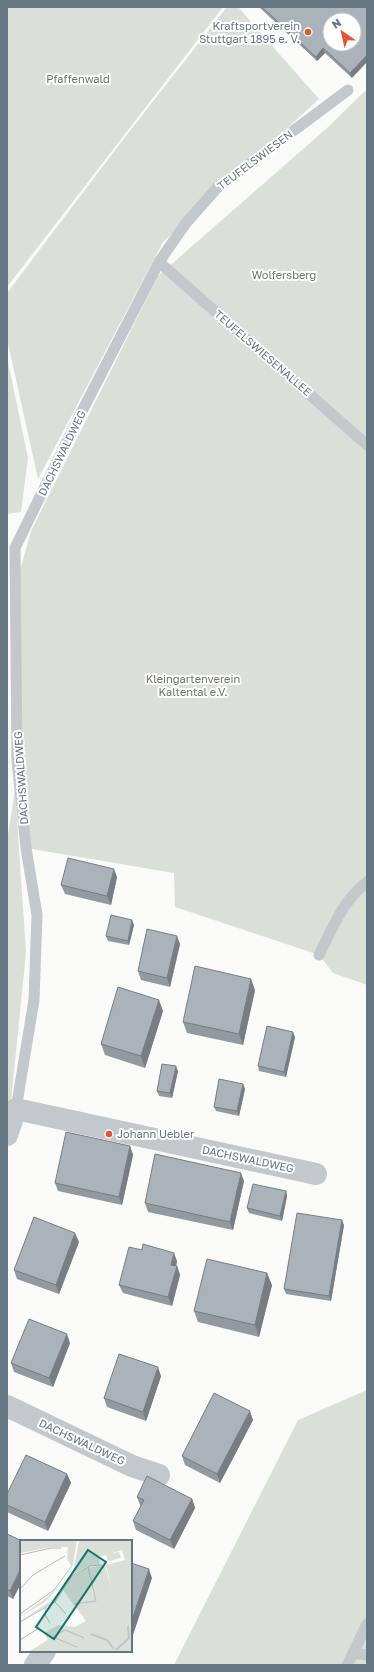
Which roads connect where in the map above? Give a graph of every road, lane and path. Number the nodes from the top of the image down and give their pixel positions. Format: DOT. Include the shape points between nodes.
graph roads {
  1 [pos="348,90"];
  2 [pos="159,262"];
  3 [pos="367,445"];
  4 [pos="367,882"];
  5 [pos="319,955"];
  6 [pos="16,1109"];
  7 [pos="7,1135"];
  8 [pos="316,1174"];
  9 [pos="7,1406"];
  10 [pos="159,1475"];
  11 [pos="367,1624"];
  12 [pos="44,1652"];
  13 [pos="353,1652"];
  14 [pos="367,1655"];
  15 [pos="35,1665"];
  16 [pos="347,1665"];
  1 -- 2 [label="lane, TEUFELSWIESEN" via="217,188 186,223"];
  2 -- 3 [label="lane, TEUFELSWIESENALLEE"];
  2 -- 6 [label="lane, DACHSWALDWEG" via="15,548 17,761 26,848 37,915 34,1000"];
  4 -- 5 [label="lane" via="342,908"];
  6 -- 7 [label="street, DACHSWALDWEG"];
  6 -- 8 [label="street, DACHSWALDWEG"];
  9 -- 10 [label="street, DACHSWALDWEG" via="132,1466"];
  11 -- 13 [label="lane"];
  12 -- 15 [label="street"];
  13 -- 14 [label="lane"];
  13 -- 16 [label="lane"];
}
